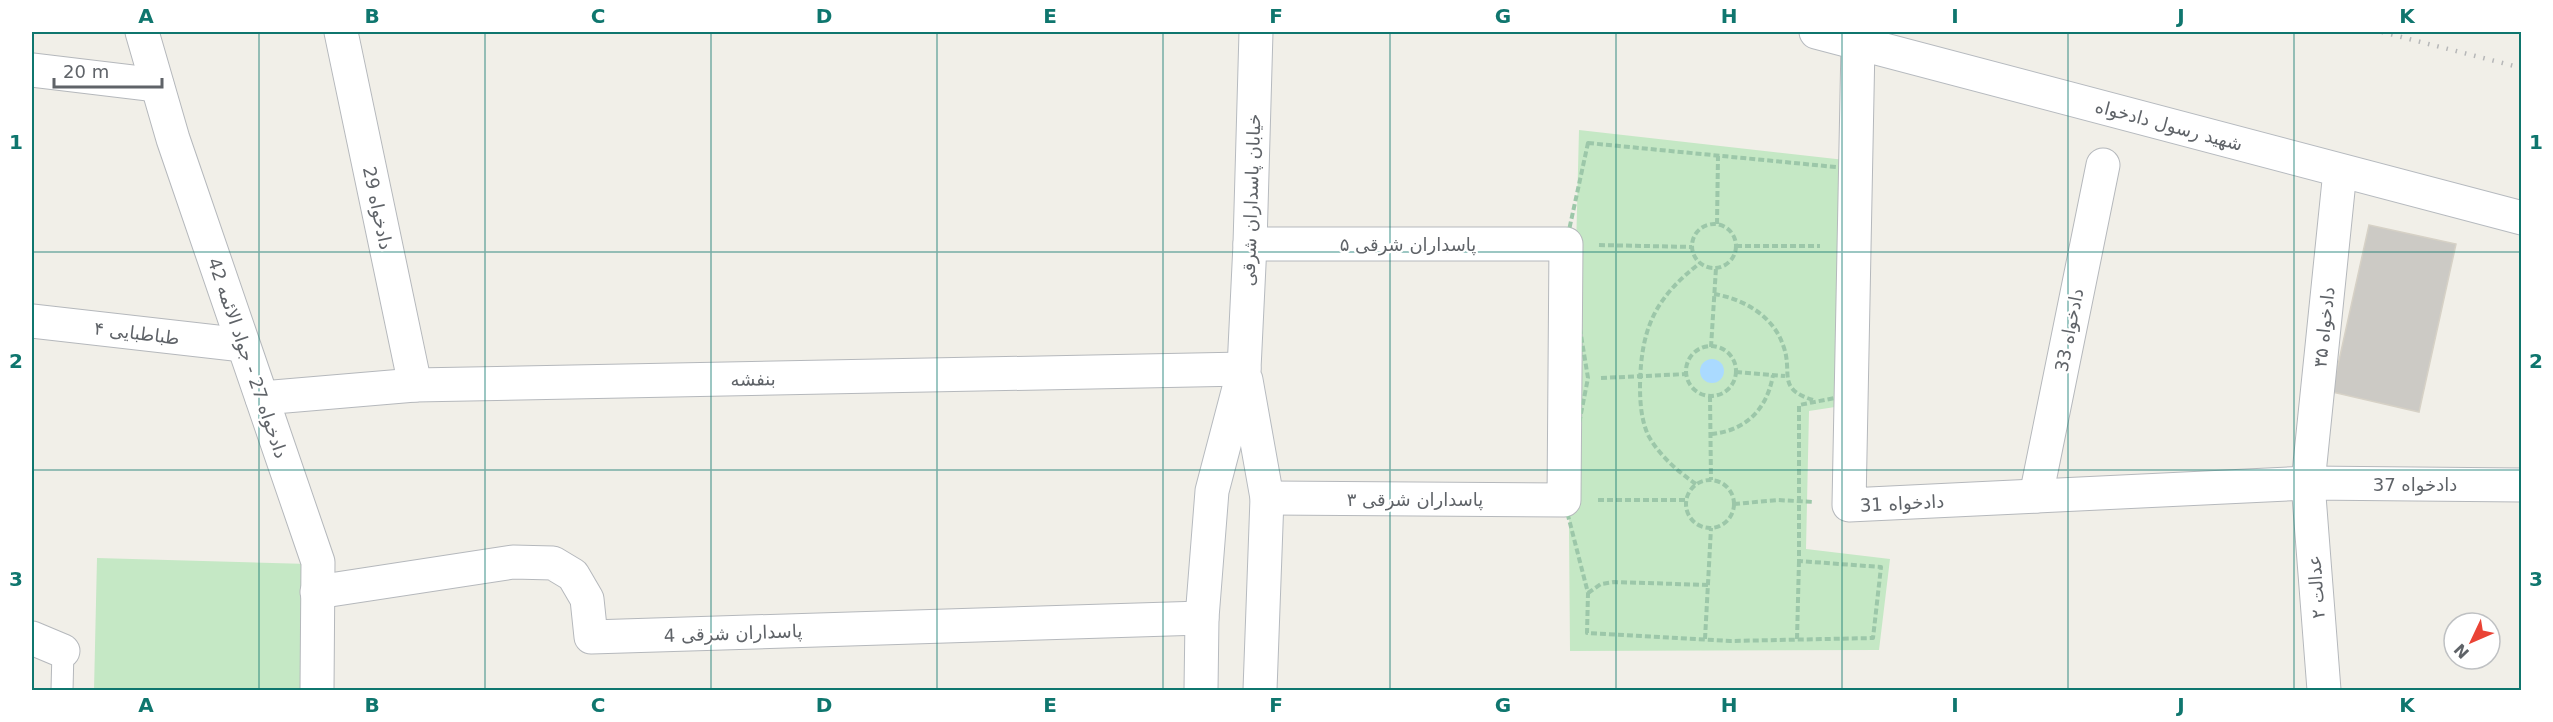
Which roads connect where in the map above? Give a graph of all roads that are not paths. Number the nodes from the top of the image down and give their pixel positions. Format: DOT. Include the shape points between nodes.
graph roads {
  1 [pos="141,32"];
  2 [pos="341,32"];
  3 [pos="1256,32"];
  4 [pos="1816,32"];
  5 [pos="1858,44"];
  6 [pos="32,70"];
  7 [pos="157,85"];
  8 [pos="2103,165"];
  9 [pos="2340,171"];
  10 [pos="2522,218"];
  11 [pos="1250,244"];
  12 [pos="32,321"];
  13 [pos="243,345"];
  14 [pos="1244,369"];
  15 [pos="415,385"];
  16 [pos="262,398"];
  17 [pos="2308,483"];
  18 [pos="2522,485"];
  19 [pos="2036,496"];
  20 [pos="1267,498"];
  21 [pos="1575,500"];
  22 [pos="317,592"];
  23 [pos="1202,618"];
  24 [pos="32,638"];
  25 [pos="63,651"];
  26 [pos="62,690"];
  27 [pos="317,690"];
  28 [pos="1201,690"];
  29 [pos="1260,690"];
  30 [pos="2324,690"];
  1 -- 7 [label="street, دادخواه 27 - جواد الائمه 42"];
  2 -- 15 [label="street, دادخواه 29"];
  3 -- 11 [label="street, خیابان پاسداران شرقی"];
  4 -- 5 [label="street, شهید رسول دادخواه"];
  5 -- 9 [label="street, شهید رسول دادخواه"];
  5 -- 19 [label="street, دادخواه 31" via="1849,505"];
  6 -- 7 [label="street"];
  7 -- 13 [label="street, دادخواه 27 - جواد الائمه 42"];
  8 -- 19 [label="street, دادخواه 33"];
  9 -- 10 [label="street, شهید رسول دادخواه"];
  9 -- 17 [label="street, دادخواه ۳۵"];
  11 -- 14 [label="street, خیابان پاسداران شرقی"];
  11 -- 21 [label="street, پاسداران شرقی ۵" via="1577,244"];
  12 -- 13 [label="street, طباطبایی ۴"];
  13 -- 16 [label="street, دادخواه 27 - جواد الائمه 42"];
  14 -- 15 [label="street, بنفشه"];
  14 -- 20 [label="street, خیابان پاسداران شرقی"];
  14 -- 23 [label="street, خیابان پاسداران شرقی" via="1212,491"];
  15 -- 16 [label="street, بنفشه"];
  16 -- 22 [label="street, دادخواه 27 - جواد الائمه 42" via="318,562"];
  17 -- 18 [label="street, دادخواه 37"];
  17 -- 19 [label="street, دادخواه 31"];
  17 -- 30 [label="street, عدالت ۲"];
  20 -- 21 [label="street, پاسداران شرقی ۳"];
  20 -- 29 [label="street, خیابان پاسداران شرقی"];
  22 -- 23 [label="street, پاسداران شرقی 4" via="513,562 553,563 573,575 587,599 591,637"];
  22 -- 27 [label="street, دادخواه 27 - جواد الائمه 42"];
  23 -- 28 [label="street, خیابان پاسداران شرقی"];
  24 -- 25 [label="street"];
  25 -- 26 [label="lane"];
}
